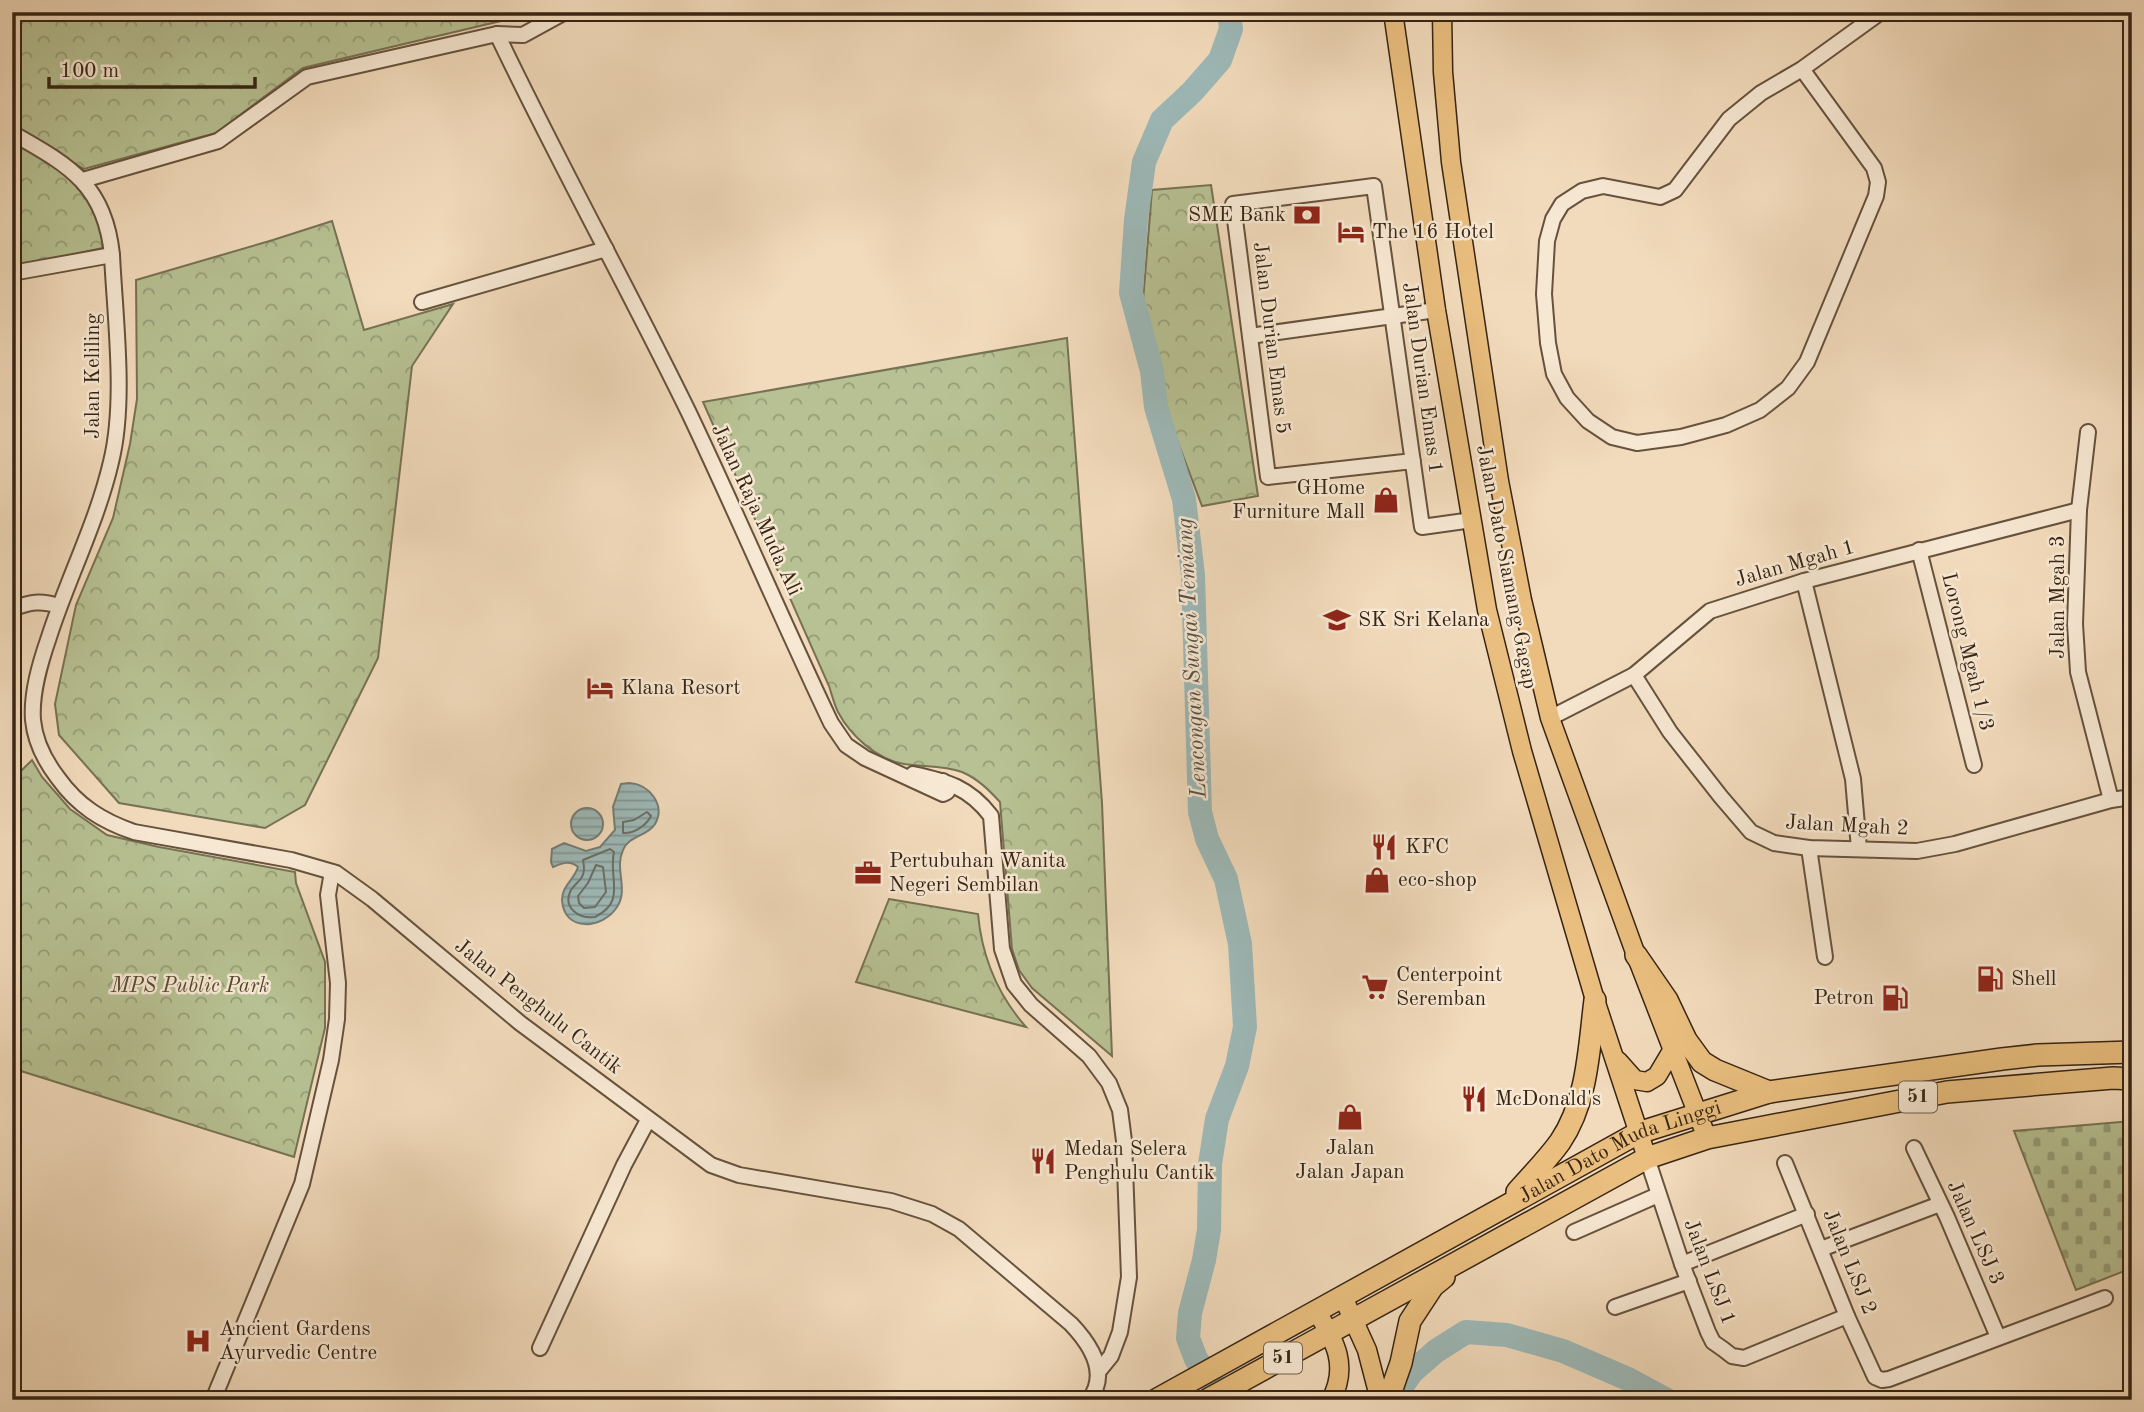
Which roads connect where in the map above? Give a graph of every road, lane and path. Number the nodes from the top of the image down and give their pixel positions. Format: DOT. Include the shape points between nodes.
graph roads {
  1 [pos="565,12"];
  2 [pos="1393,12"];
  3 [pos="1442,12"];
  4 [pos="1881,12"];
  5 [pos="497,34"];
  6 [pos="1801,69"];
  7 [pos="12,132"];
  8 [pos="83,180"];
  9 [pos="1374,186"];
  10 [pos="606,249"];
  11 [pos="112,255"];
  12 [pos="12,273"];
  13 [pos="422,302"];
  14 [pos="1436,310"];
  15 [pos="1392,316"];
  16 [pos="1250,336"];
  17 [pos="2088,432"];
  18 [pos="1413,461"];
  19 [pos="2079,510"];
  20 [pos="1472,520"];
  21 [pos="1919,551"];
  22 [pos="1804,581"];
  23 [pos="59,606"];
  24 [pos="12,609"];
  25 [pos="1634,675"];
  26 [pos="1550,718"];
  27 [pos="1974,765"];
  28 [pos="2132,797"];
  29 [pos="2111,800"];
  30 [pos="1809,848"];
  31 [pos="1859,849"];
  32 [pos="332,872"];
  33 [pos="1636,955"];
  34 [pos="1825,957"];
  35 [pos="1595,1000"];
  36 [pos="1673,1049"];
  37 [pos="2132,1052"];
  38 [pos="1614,1056"];
  39 [pos="2132,1079"];
  40 [pos="1769,1092"];
  41 [pos="1699,1113"];
  42 [pos="648,1120"];
  43 [pos="1638,1133"];
  44 [pos="1707,1138"];
  45 [pos="1914,1148"];
  46 [pos="1647,1158"];
  47 [pos="1785,1163"];
  48 [pos="1658,1195"];
  49 [pos="1940,1205"];
  50 [pos="1503,1206"];
  51 [pos="1807,1214"];
  52 [pos="1574,1232"];
  53 [pos="1821,1249"];
  54 [pos="1464,1259"];
  55 [pos="1682,1264"];
  56 [pos="1689,1281"];
  57 [pos="1343,1297"];
  58 [pos="2105,1298"];
  59 [pos="1615,1307"];
  60 [pos="1317,1312"];
  61 [pos="1847,1316"];
  62 [pos="1355,1319"];
  63 [pos="1329,1333"];
  64 [pos="1998,1337"];
  65 [pos="540,1348"];
  66 [pos="1098,1372"];
  67 [pos="213,1400"];
  68 [pos="1088,1400"];
  69 [pos="1156,1400"];
  70 [pos="1207,1400"];
  71 [pos="1331,1400"];
  72 [pos="1380,1400"];
  73 [pos="1385,1400"];
  1 -- 5 [label="street" via="523,35"];
  2 -- 14 [label="main road, Jalan Dato Siamang Gagap"];
  3 -- 26 [label="main road, Jalan Dato Siamang Gagap" via="1451,162 1499,481"];
  4 -- 6 [label="street"];
  5 -- 8 [label="street" via="307,78 218,141"];
  5 -- 10 [label="street, Jalan Raja Muda Ali"];
  6 -- 6 [label="street" via="1874,168 1878,182 1807,362 1788,388 1760,410 1726,425 1637,443 1612,437 1581,414 1554,374 1544,294 1553,219 1562,204 1582,191 1603,186 1660,197 1675,190 1729,119"];
  7 -- 8 [label="street, Jalan Keliling"];
  8 -- 11 [label="street, Jalan Keliling" via="104,216"];
  9 -- 15 [label="street, Jalan Durian Emas 1"];
  9 -- 16 [label="street, Jalan Durian Emas 5" via="1233,204"];
  10 -- 13 [label="street"];
  10 -- 66 [label="street, Jalan Raja Muda Ali" via="690,415 831,723 846,745 864,758 943,794 949,788 943,781 959,786 991,816 1003,949 1014,984 1088,1056 1109,1083 1121,1110 1129,1277 1120,1332 1111,1356"];
  11 -- 12 [label="street"];
  11 -- 23 [label="street, Jalan Keliling" via="117,429 102,492"];
  14 -- 15 [label="street"];
  14 -- 20 [label="main road, Jalan Dato Siamang Gagap"];
  15 -- 16 [label="street"];
  15 -- 18 [label="street, Jalan Durian Emas 1"];
  16 -- 18 [label="street, Jalan Durian Emas 5" via="1268,477"];
  17 -- 19 [label="street, Jalan Mgah 3"];
  18 -- 20 [label="street, Jalan Durian Emas 1" via="1422,527"];
  19 -- 21 [label="street, Jalan Mgah 1"];
  19 -- 29 [label="street, Jalan Mgah 3" via="2078,672"];
  20 -- 35 [label="main road, Jalan Dato Siamang Gagap" via="1487,610 1522,751"];
  21 -- 22 [label="street, Jalan Mgah 1"];
  21 -- 27 [label="street, Lorong Mgah 1/3"];
  22 -- 25 [label="street, Jalan Mgah 1" via="1710,611"];
  22 -- 31 [label="street" via="1855,788"];
  23 -- 24 [label="street" via="44,601"];
  23 -- 32 [label="street, Jalan Penghulu Cantik" via="36,683 33,720 46,763 79,803 110,824 134,832 291,860"];
  25 -- 26 [label="street, Jalan Mgah 1"];
  25 -- 30 [label="street, Jalan Mgah 2" via="1670,732 1751,832 1774,844"];
  26 -- 33 [label="main road, Jalan Dato Siamang Gagap"];
  28 -- 29 [label="street, Jalan Mgah 2"];
  29 -- 31 [label="street, Jalan Mgah 2" via="1955,844 1917,851"];
  30 -- 31 [label="street, Jalan Mgah 2"];
  30 -- 34 [label="street"];
  32 -- 42 [label="street, Jalan Penghulu Cantik"];
  32 -- 67 [label="street" via="328,895 338,983 331,1060 302,1184"];
  33 -- 36 [label="main road, Jalan Dato Siamang Gagap"];
  33 -- 40 [label="highway" via="1702,1062"];
  35 -- 38 [label="main road, Jalan Dato Siamang Gagap"];
  35 -- 50 [label="highway" via="1587,1070 1577,1105 1561,1140"];
  36 -- 38 [label="main road" via="1657,1076 1647,1082 1635,1080"];
  36 -- 41 [label="main road, Jalan Dato Siamang Gagap"];
  37 -- 40 [label="highway, Jalan Dato Muda Linggi / 51" via="2038,1055"];
  38 -- 43 [label="main road, Jalan Dato Siamang Gagap"];
  39 -- 44 [label="highway, Jalan Dato Muda Linggi / 51" via="1947,1092"];
  40 -- 41 [label="highway, Jalan Dato Muda Linggi / 51"];
  41 -- 43 [label="highway, Jalan Dato Muda Linggi / 51"];
  41 -- 44 [label="main road, Jalan Dato Siamang Gagap"];
  42 -- 65 [label="street"];
  42 -- 66 [label="street, Jalan Penghulu Cantik" via="711,1165 739,1175 891,1201 932,1214 959,1229 1071,1324 1086,1340"];
  43 -- 46 [label="main road, Jalan Dato Siamang Gagap"];
  43 -- 50 [label="highway, Jalan Dato Muda Linggi / 51"];
  44 -- 46 [label="highway, Jalan Dato Muda Linggi / 51"];
  45 -- 49 [label="street, Jalan LSJ 3"];
  46 -- 48 [label="street, Jalan LSJ 1"];
  46 -- 54 [label="highway, Jalan Dato Muda Linggi / 51"];
  47 -- 51 [label="street, Jalan LSJ 2"];
  48 -- 52 [label="street"];
  48 -- 55 [label="street, Jalan LSJ 1"];
  49 -- 53 [label="street"];
  49 -- 64 [label="street, Jalan LSJ 3"];
  50 -- 57 [label="highway, Jalan Dato Muda Linggi / 51"];
  51 -- 53 [label="street, Jalan LSJ 2"];
  51 -- 55 [label="street"];
  53 -- 61 [label="street, Jalan LSJ 2"];
  54 -- 62 [label="highway, Jalan Dato Muda Linggi / 51"];
  54 -- 73 [label="highway" via="1433,1286 1410,1321 1401,1363"];
  55 -- 56 [label="street, Jalan LSJ 1"];
  56 -- 59 [label="street"];
  56 -- 61 [label="street, Jalan LSJ 1" via="1713,1342 1732,1356 1744,1358"];
  57 -- 60 [label="highway, Jalan Dato Muda Linggi / 51"];
  57 -- 62 [label="main road"];
  58 -- 64 [label="street"];
  60 -- 63 [label="main road"];
  60 -- 69 [label="highway, Jalan Dato Muda Linggi / 51"];
  61 -- 64 [label="street, Jalan LSJ 2" via="1875,1377 1882,1380"];
  62 -- 63 [label="highway, Jalan Dato Muda Linggi / 51"];
  62 -- 72 [label="main road"];
  63 -- 70 [label="highway, Jalan Dato Muda Linggi / 51"];
  63 -- 71 [label="main road" via="1340,1368"];
  66 -- 68 [label="street"];
}
